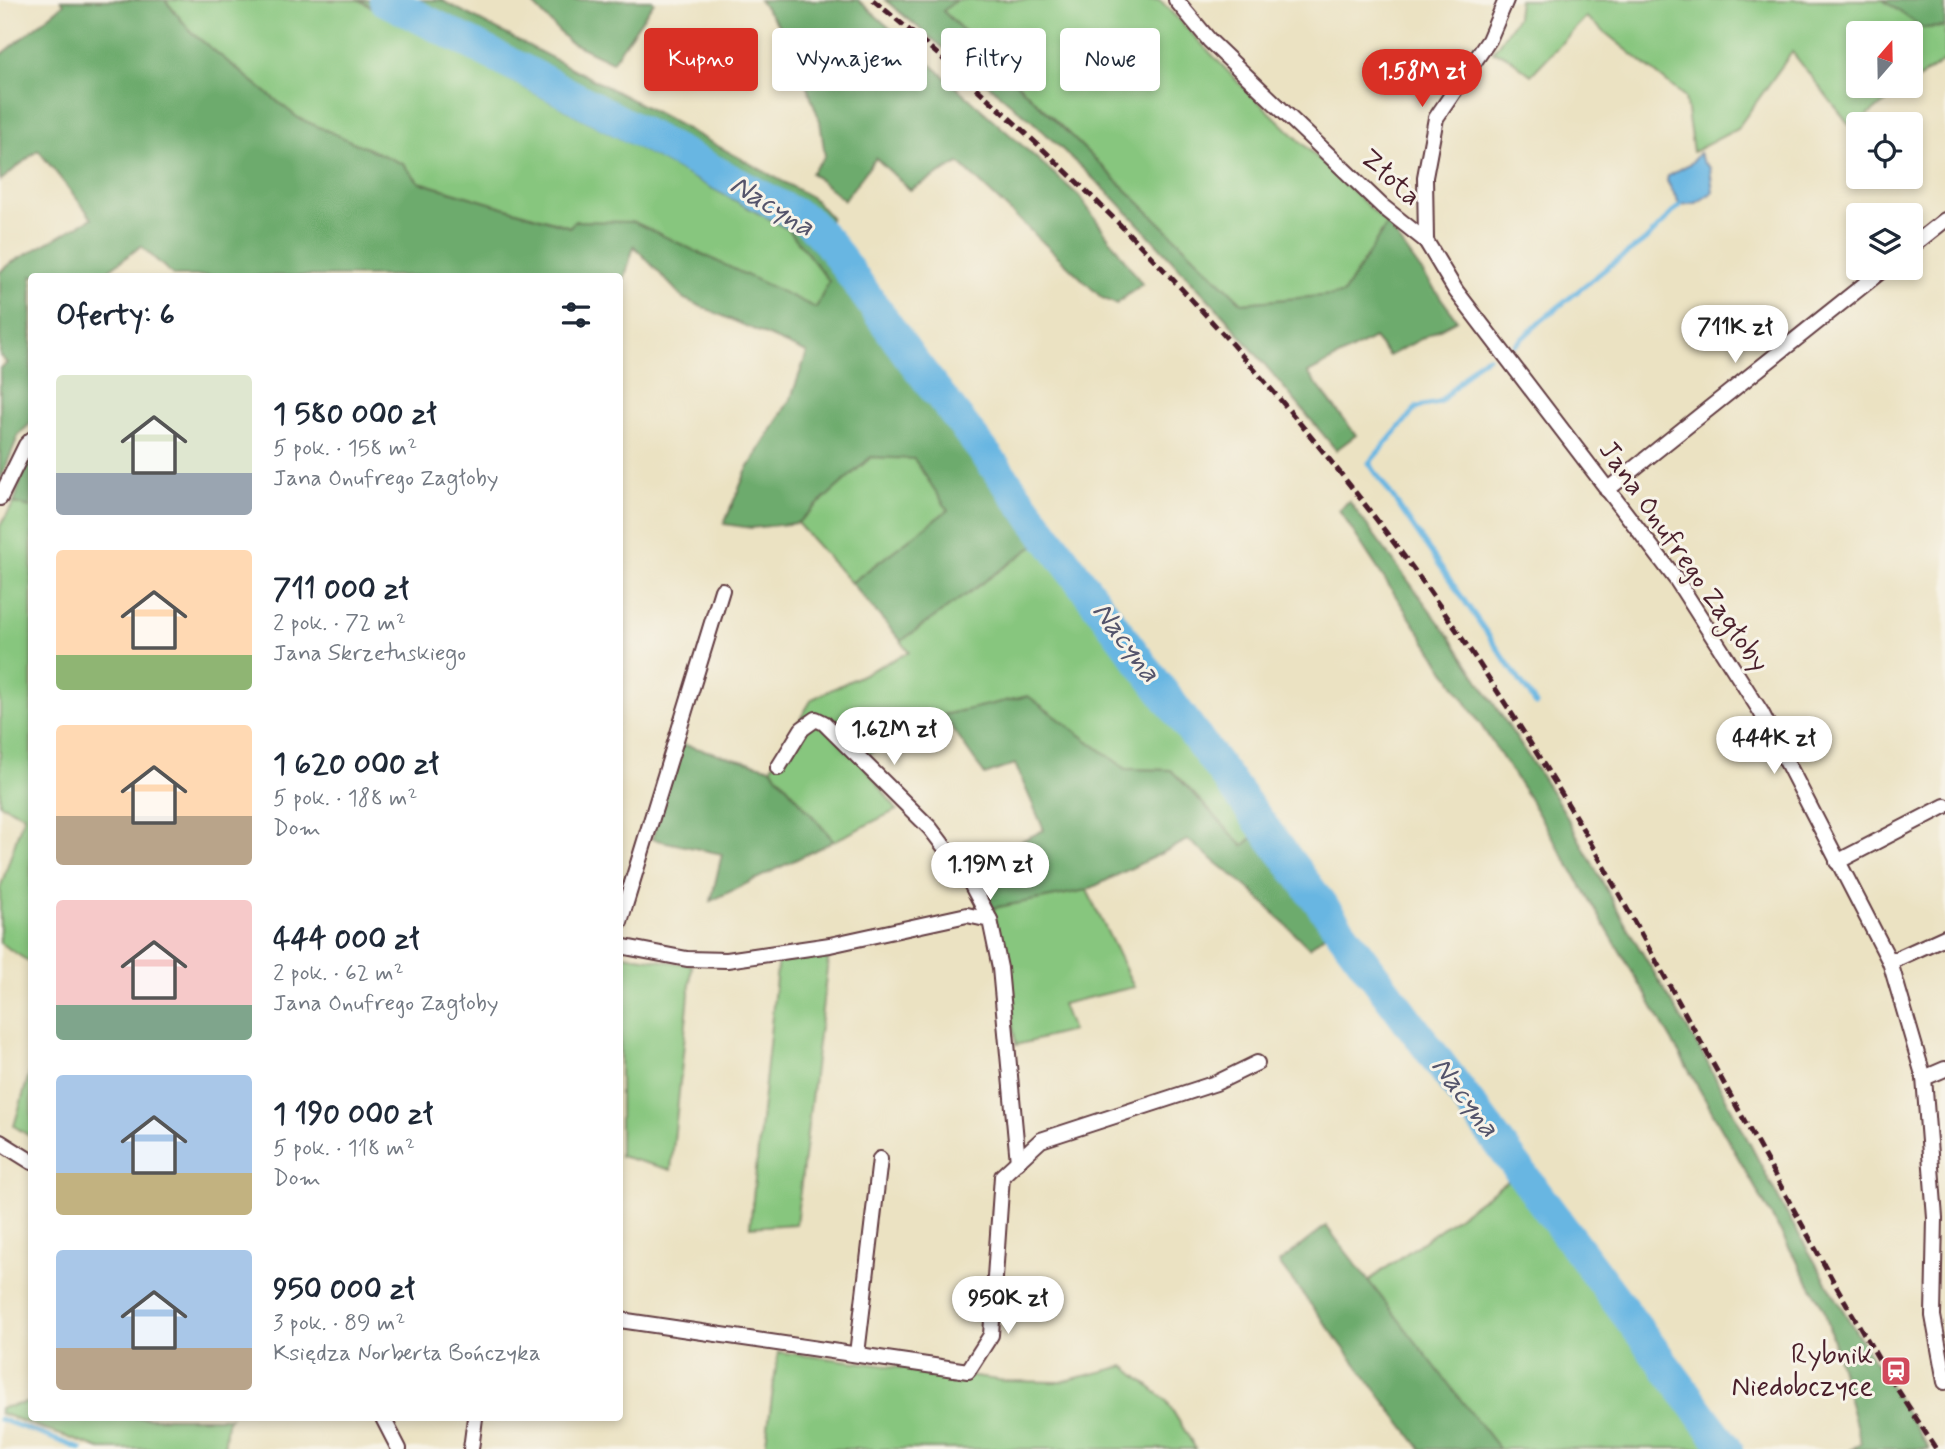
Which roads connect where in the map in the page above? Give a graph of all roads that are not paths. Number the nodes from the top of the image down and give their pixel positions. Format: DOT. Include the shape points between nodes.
graph roads {
  1 [pos="1176,0"];
  2 [pos="1506,0"];
  3 [pos="1945,220"];
  4 [pos="1923,237"];
  5 [pos="1426,241"];
  6 [pos="1870,280"];
  7 [pos="28,443"];
  8 [pos="1607,490"];
  9 [pos="0,498"];
  10 [pos="722,590"];
  11 [pos="778,768"];
  12 [pos="1945,806"];
  13 [pos="1837,862"];
  14 [pos="623,912"];
  15 [pos="990,920"];
  16 [pos="1945,937"];
  17 [pos="623,947"];
  18 [pos="1890,962"];
  19 [pos="1257,1063"];
  20 [pos="1945,1069"];
  21 [pos="1924,1078"];
  22 [pos="0,1142"];
  23 [pos="880,1159"];
  24 [pos="28,1160"];
  25 [pos="1018,1162"];
  26 [pos="623,1320"];
  27 [pos="857,1354"];
  28 [pos="1945,1382"];
  29 [pos="384,1421"];
  30 [pos="475,1421"];
  31 [pos="398,1449"];
  32 [pos="471,1449"];
  1 -- 5 [label="street, Złota" via="1210,41 1382,206"];
  2 -- 5 [label="street" via="1489,40 1436,118 1425,177"];
  3 -- 4 [label="street"];
  5 -- 8 [label="street, Jana Onufrego Zagłoby" via="1456,291"];
  6 -- 8 [label="street"];
  7 -- 9 [label="street"];
  8 -- 13 [label="street, Jana Onufrego Zagłoby" via="1676,579 1761,712"];
  10 -- 14 [label="street"];
  11 -- 15 [label="street" via="802,729 816,719 824,723 930,828 968,878"];
  12 -- 13 [label="street"];
  13 -- 18 [label="street, Jana Onufrego Zagłoby"];
  15 -- 17 [label="street" via="967,915 830,946 727,960 687,959"];
  15 -- 25 [label="street" via="1000,968"];
  16 -- 18 [label="street"];
  18 -- 21 [label="street, Jana Onufrego Zagłoby"];
  19 -- 25 [label="street" via="1216,1083 1041,1140"];
  20 -- 21 [label="street"];
  21 -- 28 [label="street, Jana Onufrego Zagłoby" via="1935,1218 1933,1316"];
  22 -- 24 [label="street"];
  23 -- 27 [label="street"];
  25 -- 27 [label="street" via="1002,1176 990,1335 968,1371"];
  26 -- 27 [label="street"];
  29 -- 31 [label="street"];
  30 -- 32 [label="street"];
}
